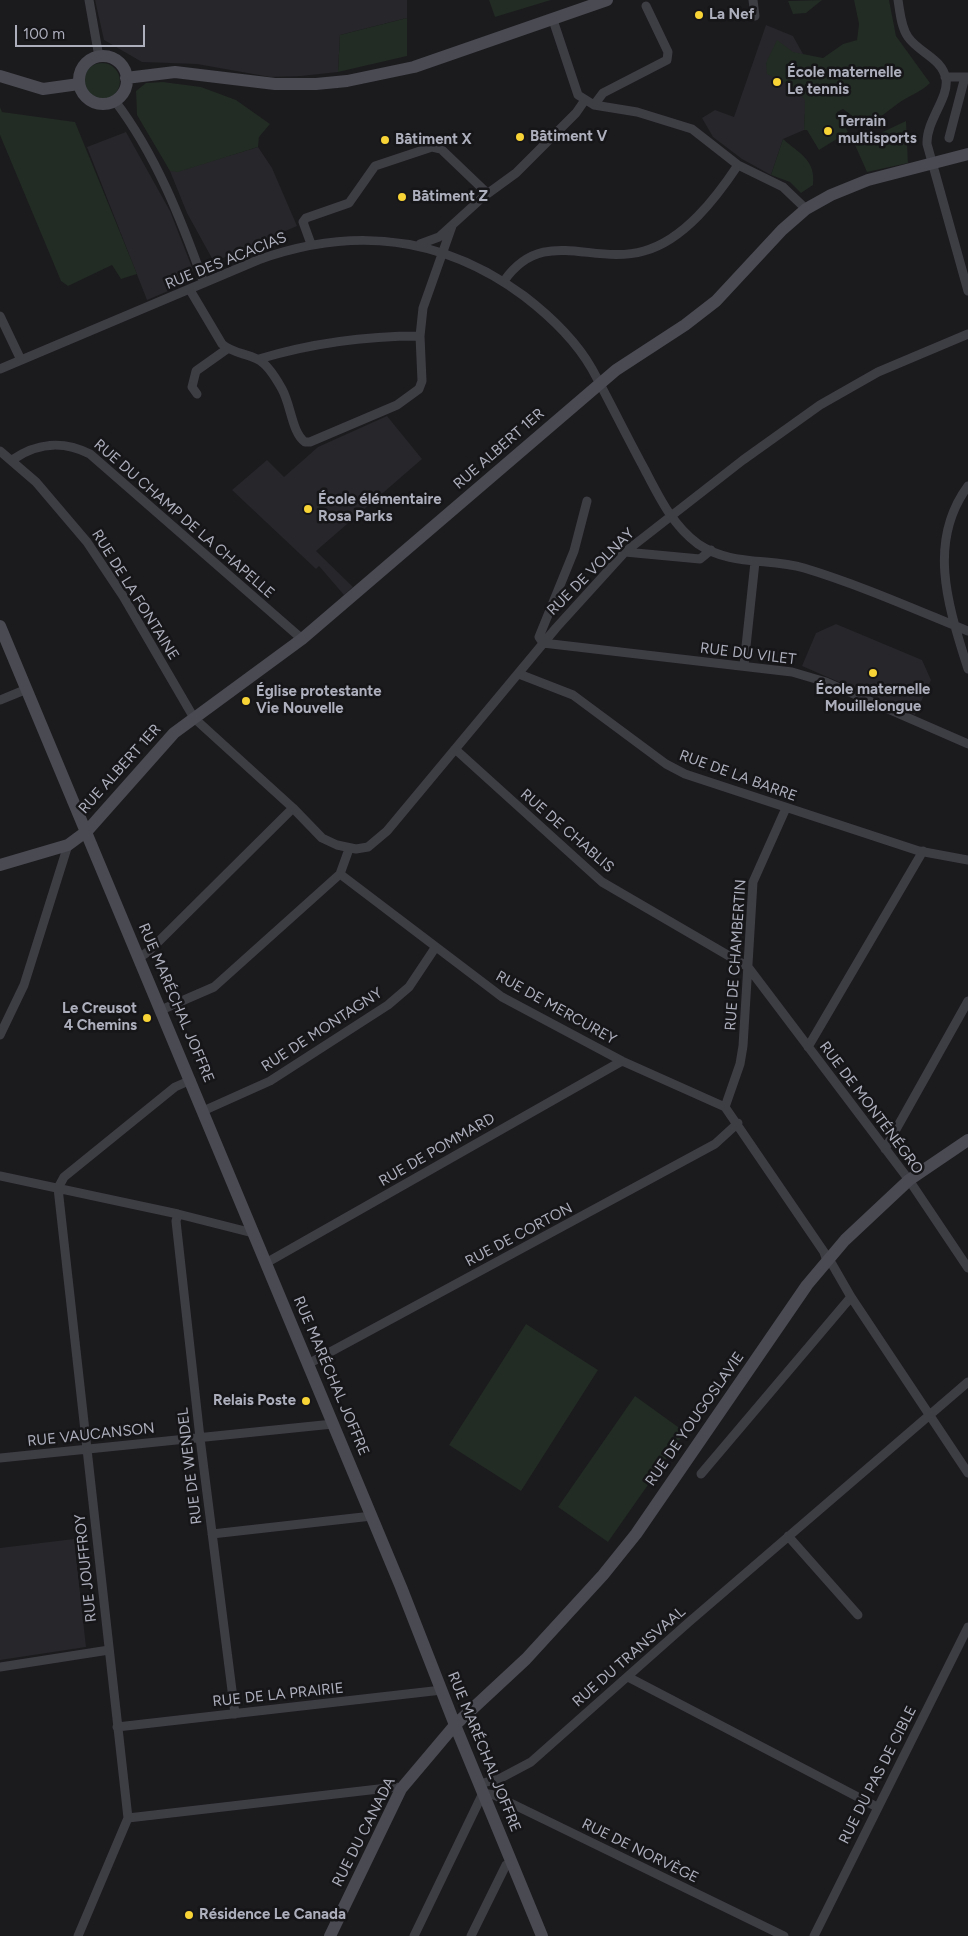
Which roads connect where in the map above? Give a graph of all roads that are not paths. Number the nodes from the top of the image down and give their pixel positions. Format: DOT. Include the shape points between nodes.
graph roads {
  1 [pos="89,0"];
  2 [pos="607,0"];
  3 [pos="752,0"];
  4 [pos="898,0"];
  5 [pos="646,6"];
  6 [pos="755,16"];
  7 [pos="553,20"];
  8 [pos="98,57"];
  9 [pos="0,76"];
  10 [pos="945,77"];
  11 [pos="967,77"];
  12 [pos="126,78"];
  13 [pos="79,84"];
  14 [pos="584,100"];
  15 [pos="115,101"];
  16 [pos="594,104"];
  17 [pos="949,138"];
  18 [pos="968,154"];
  19 [pos="933,163"];
  20 [pos="738,165"];
  21 [pos="487,193"];
  22 [pos="806,209"];
  23 [pos="452,226"];
  24 [pos="311,244"];
  25 [pos="417,245"];
  26 [pos="444,253"];
  27 [pos="504,281"];
  28 [pos="204,283"];
  29 [pos="190,290"];
  30 [pos="968,291"];
  31 [pos="0,316"];
  32 [pos="968,334"];
  33 [pos="420,336"];
  34 [pos="227,349"];
  35 [pos="21,360"];
  36 [pos="260,360"];
  37 [pos="0,369"];
  38 [pos="599,384"];
  39 [pos="197,394"];
  40 [pos="0,451"];
  41 [pos="12,460"];
  42 [pos="968,486"];
  43 [pos="587,501"];
  44 [pos="670,516"];
  45 [pos="711,550"];
  46 [pos="625,552"];
  47 [pos="755,562"];
  48 [pos="954,625"];
  49 [pos="0,626"];
  50 [pos="968,631"];
  51 [pos="302,639"];
  52 [pos="542,643"];
  53 [pos="744,665"];
  54 [pos="968,669"];
  55 [pos="519,674"];
  56 [pos="27,689"];
  57 [pos="0,700"];
  58 [pos="194,718"];
  59 [pos="968,744"];
  60 [pos="455,749"];
  61 [pos="293,808"];
  62 [pos="786,808"];
  63 [pos="87,831"];
  64 [pos="68,845"];
  65 [pos="349,849"];
  66 [pos="923,851"];
  67 [pos="968,860"];
  68 [pos="0,865"];
  69 [pos="340,874"];
  70 [pos="435,948"];
  71 [pos="139,958"];
  72 [pos="748,967"];
  73 [pos="968,1001"];
  74 [pos="161,1010"];
  75 [pos="0,1035"];
  76 [pos="808,1047"];
  77 [pos="622,1061"];
  78 [pos="191,1080"];
  79 [pos="725,1107"];
  80 [pos="203,1111"];
  81 [pos="738,1123"];
  82 [pos="968,1140"];
  83 [pos="885,1149"];
  84 [pos="0,1176"];
  85 [pos="909,1180"];
  86 [pos="58,1188"];
  87 [pos="178,1214"];
  88 [pos="252,1230"];
  89 [pos="827,1261"];
  90 [pos="266,1263"];
  91 [pos="968,1268"];
  92 [pos="851,1297"];
  93 [pos="308,1364"];
  94 [pos="968,1382"];
  95 [pos="930,1415"];
  96 [pos="333,1424"];
  97 [pos="200,1438"];
  98 [pos="86,1450"];
  99 [pos="0,1458"];
  100 [pos="968,1472"];
  101 [pos="701,1474"];
  102 [pos="372,1516"];
  103 [pos="212,1534"];
  104 [pos="788,1536"];
  105 [pos="858,1615"];
  106 [pos="968,1627"];
  107 [pos="109,1650"];
  108 [pos="0,1667"];
  109 [pos="628,1677"];
  110 [pos="442,1690"];
  111 [pos="235,1714"];
  112 [pos="455,1725"];
  113 [pos="117,1727"];
  114 [pos="400,1789"];
  115 [pos="481,1789"];
  116 [pos="877,1807"];
  117 [pos="128,1818"];
  118 [pos="512,1862"];
  119 [pos="78,1936"];
  120 [pos="330,1936"];
  121 [pos="414,1936"];
  122 [pos="471,1936"];
  123 [pos="542,1936"];
  124 [pos="784,1936"];
  125 [pos="814,1936"];
  1 -- 8 [label="street"];
  2 -- 7 [label="main road"];
  3 -- 6 [label="street"];
  4 -- 10 [label="street" via="908,37 939,64"];
  5 -- 16 [label="street" via="668,52 666,62 602,93"];
  7 -- 12 [label="main road" via="414,67 347,81 275,84 175,72"];
  7 -- 14 [label="street" via="578,95"];
  8 -- 12 [label="main road" via="117,61"];
  8 -- 13 [label="main road" via="83,66"];
  9 -- 13 [label="main road" via="43,89"];
  10 -- 11 [label="street"];
  10 -- 19 [label="street" via="944,90 928,129 927,144"];
  11 -- 17 [label="street"];
  12 -- 15 [label="main road" via="124,91"];
  13 -- 15 [label="main road" via="86,98 93,102"];
  14 -- 16 [label="street"];
  14 -- 21 [label="street" via="576,113 516,174"];
  15 -- 28 [label="street" via="163,183"];
  16 -- 20 [label="street" via="637,112 686,127"];
  18 -- 19 [label="main road, RUE ALBERT 1ER"];
  19 -- 22 [label="main road, RUE ALBERT 1ER" via="854,186"];
  19 -- 30 [label="street"];
  20 -- 22 [label="street" via="782,187"];
  20 -- 27 [label="street" via="700,211 664,243 629,254 547,251 525,259"];
  21 -- 23 [label="street"];
  21 -- 24 [label="street" via="441,149 419,150 375,166 348,203 306,218 303,222"];
  22 -- 38 [label="main road, RUE ALBERT 1ER" via="716,301"];
  23 -- 25 [label="street" via="439,237"];
  23 -- 26 [label="street"];
  24 -- 25 [label="street, RUE DES ACACIAS" via="361,240"];
  24 -- 28 [label="street, RUE DES ACACIAS" via="258,260"];
  25 -- 26 [label="street, RUE DES ACACIAS"];
  26 -- 27 [label="street, RUE DES ACACIAS"];
  26 -- 33 [label="street" via="423,308"];
  27 -- 38 [label="street, RUE DES ACACIAS" via="550,316 582,354"];
  28 -- 29 [label="street, RUE DES ACACIAS"];
  29 -- 34 [label="street" via="215,335"];
  29 -- 35 [label="street, RUE DES ACACIAS"];
  31 -- 35 [label="street"];
  32 -- 44 [label="street, RUE DE VOLNAY" via="878,372 820,404"];
  33 -- 36 [label="street" via="342,341"];
  33 -- 36 [label="street" via="420,389 397,405 310,442 300,438 282,390"];
  34 -- 36 [label="street"];
  34 -- 39 [label="street" via="196,370 192,387"];
  35 -- 37 [label="street, RUE DES ACACIAS"];
  38 -- 44 [label="street, RUE DES ACACIAS"];
  38 -- 51 [label="main road, RUE ALBERT 1ER"];
  40 -- 41 [label="street, RUE DE LA FONTAINE"];
  41 -- 51 [label="street, RUE DU CHAMP DE LA CHAPELLE" via="33,448 57,444 90,454"];
  41 -- 58 [label="street, RUE DE LA FONTAINE" via="56,504 87,542 123,596"];
  42 -- 48 [label="street" via="946,529 943,558 944,580"];
  43 -- 52 [label="street" via="574,551 539,637"];
  44 -- 45 [label="street, RUE DES ACACIAS" via="698,544"];
  44 -- 46 [label="street, RUE DE VOLNAY"];
  45 -- 46 [label="street" via="700,559"];
  45 -- 47 [label="street, RUE DES ACACIAS" via="724,557"];
  46 -- 52 [label="street, RUE DE VOLNAY"];
  47 -- 48 [label="street, RUE DES ACACIAS" via="802,568 875,592"];
  47 -- 53 [label="street"];
  48 -- 50 [label="street, RUE DES ACACIAS"];
  48 -- 54 [label="street"];
  49 -- 56 [label="main road, RUE MARÉCHAL JOFFRE"];
  51 -- 58 [label="main road, RUE ALBERT 1ER"];
  52 -- 53 [label="street, RUE DU VILET"];
  52 -- 55 [label="street, RUE DE VOLNAY"];
  53 -- 59 [label="street, RUE DU VILET" via="792,672 826,682"];
  55 -- 60 [label="street, RUE DE VOLNAY"];
  55 -- 62 [label="street, RUE DE LA BARRE" via="573,695 666,764 685,774"];
  56 -- 57 [label="street"];
  56 -- 63 [label="main road, RUE MARÉCHAL JOFFRE"];
  58 -- 61 [label="street, RUE DE LA FONTAINE"];
  58 -- 63 [label="main road, RUE ALBERT 1ER" via="166,740"];
  60 -- 65 [label="street, RUE DE VOLNAY" via="376,841 368,847"];
  60 -- 72 [label="street, RUE DE CHABLIS" via="602,882"];
  61 -- 65 [label="street, RUE DE LA FONTAINE" via="322,838"];
  61 -- 71 [label="street"];
  62 -- 66 [label="street, RUE DE LA BARRE"];
  62 -- 72 [label="street, RUE DE CHAMBERTIN" via="752,882"];
  63 -- 64 [label="main road, RUE ALBERT 1ER"];
  63 -- 71 [label="main road, RUE MARÉCHAL JOFFRE"];
  64 -- 68 [label="main road, RUE ALBERT 1ER"];
  64 -- 75 [label="street" via="24,985"];
  65 -- 69 [label="street"];
  66 -- 67 [label="street, RUE DE LA BARRE"];
  66 -- 76 [label="street"];
  69 -- 70 [label="street, RUE DE MERCUREY"];
  69 -- 74 [label="street" via="214,987"];
  70 -- 77 [label="street, RUE DE MERCUREY" via="502,998"];
  70 -- 80 [label="street, RUE DE MONTAGNY" via="409,987 388,1005 270,1081"];
  71 -- 74 [label="main road, RUE MARÉCHAL JOFFRE"];
  72 -- 76 [label="street, RUE DE MONTÉNÉGRO"];
  72 -- 79 [label="street, RUE DE CHAMBERTIN" via="742,1058"];
  73 -- 83 [label="street"];
  74 -- 78 [label="main road, RUE MARÉCHAL JOFFRE"];
  76 -- 83 [label="street, RUE DE MONTÉNÉGRO"];
  77 -- 79 [label="street, RUE DE MERCUREY"];
  77 -- 90 [label="street, RUE DE POMMARD"];
  78 -- 80 [label="main road, RUE MARÉCHAL JOFFRE"];
  78 -- 86 [label="street" via="175,1088 86,1159 64,1177"];
  79 -- 81 [label="street"];
  80 -- 88 [label="main road, RUE MARÉCHAL JOFFRE"];
  81 -- 89 [label="street"];
  81 -- 93 [label="street, RUE DE CORTON" via="715,1144"];
  82 -- 85 [label="main road, RUE DE YOUGOSLAVIE"];
  83 -- 85 [label="street, RUE DE MONTÉNÉGRO"];
  84 -- 86 [label="street"];
  85 -- 89 [label="main road, RUE DE YOUGOSLAVIE" via="860,1224"];
  85 -- 91 [label="street, RUE DE MONTÉNÉGRO"];
  86 -- 87 [label="street"];
  86 -- 98 [label="street, RUE JOUFFROY"];
  87 -- 88 [label="street" via="249,1232"];
  87 -- 97 [label="street, RUE DE WENDEL" via="176,1221"];
  88 -- 90 [label="main road, RUE MARÉCHAL JOFFRE"];
  89 -- 92 [label="street"];
  89 -- 112 [label="main road, RUE DE YOUGOSLAVIE" via="807,1285 636,1534 526,1659"];
  90 -- 93 [label="main road, RUE MARÉCHAL JOFFRE"];
  92 -- 95 [label="street"];
  92 -- 101 [label="street"];
  93 -- 96 [label="main road, RUE MARÉCHAL JOFFRE"];
  94 -- 95 [label="street, RUE DU TRANSVAAL"];
  95 -- 100 [label="street"];
  95 -- 104 [label="street, RUE DU TRANSVAAL"];
  96 -- 97 [label="street, RUE VAUCANSON"];
  96 -- 102 [label="main road, RUE MARÉCHAL JOFFRE"];
  97 -- 98 [label="street, RUE VAUCANSON"];
  97 -- 103 [label="street, RUE DE WENDEL"];
  98 -- 99 [label="street, RUE VAUCANSON"];
  98 -- 107 [label="street, RUE JOUFFROY"];
  102 -- 103 [label="street"];
  102 -- 110 [label="main road, RUE MARÉCHAL JOFFRE"];
  103 -- 111 [label="street, RUE DE WENDEL"];
  104 -- 105 [label="street"];
  104 -- 109 [label="street, RUE DU TRANSVAAL"];
  106 -- 116 [label="street, RUE DU PAS DE CIBLE"];
  107 -- 108 [label="street"];
  107 -- 113 [label="street, RUE JOUFFROY"];
  109 -- 115 [label="street, RUE DU TRANSVAAL" via="531,1762"];
  109 -- 116 [label="street"];
  110 -- 111 [label="street, RUE DE LA PRAIRIE"];
  110 -- 112 [label="main road, RUE MARÉCHAL JOFFRE"];
  111 -- 113 [label="street, RUE DE LA PRAIRIE"];
  112 -- 114 [label="main road, RUE DU CANADA"];
  112 -- 115 [label="main road, RUE MARÉCHAL JOFFRE"];
  113 -- 117 [label="street, RUE JOUFFROY"];
  114 -- 117 [label="street" via="310,1796"];
  114 -- 120 [label="main road, RUE DU CANADA"];
  115 -- 118 [label="main road, RUE MARÉCHAL JOFFRE"];
  115 -- 121 [label="street"];
  115 -- 124 [label="street, RUE DE NORVÈGE"];
  116 -- 125 [label="street, RUE DU PAS DE CIBLE"];
  117 -- 119 [label="street, RUE JOUFFROY"];
  118 -- 122 [label="street" via="506,1864"];
  118 -- 123 [label="main road, RUE MARÉCHAL JOFFRE"];
}
